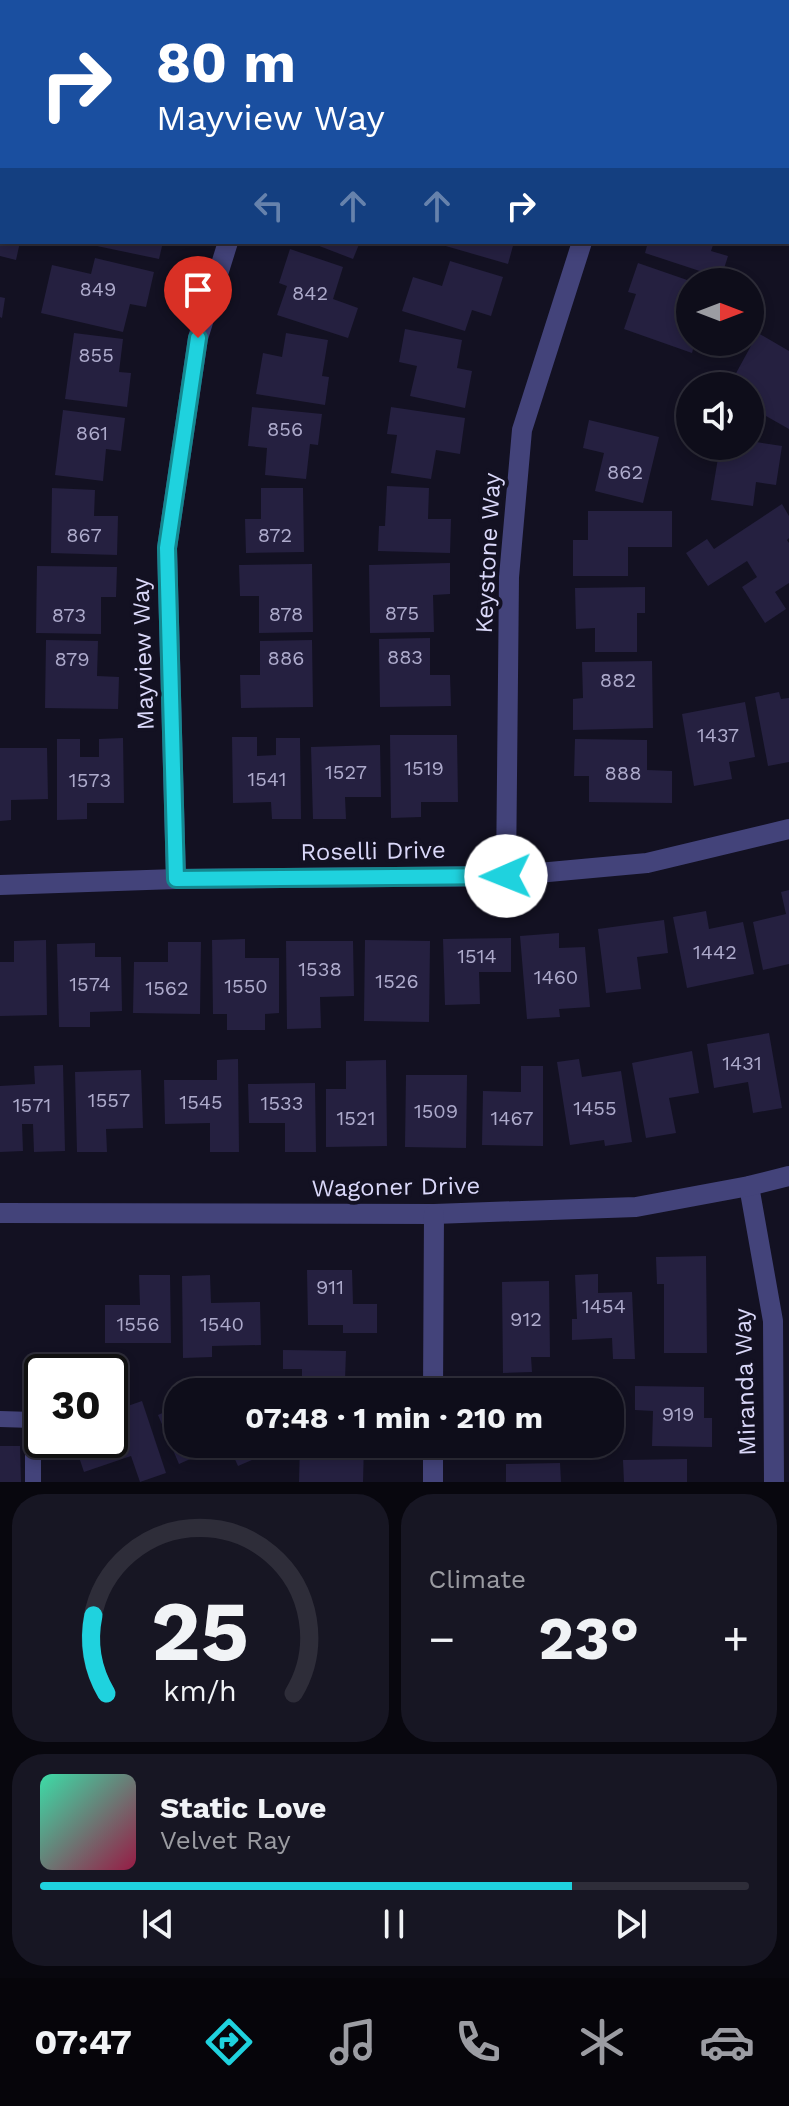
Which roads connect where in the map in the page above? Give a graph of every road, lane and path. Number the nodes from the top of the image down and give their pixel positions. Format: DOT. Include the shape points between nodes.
graph roads {
  1 [pos="227,244"];
  2 [pos="581,244"];
  3 [pos="789,829"];
  4 [pos="506,876"];
  5 [pos="176,879"];
  6 [pos="0,885"];
  7 [pos="789,1176"];
  8 [pos="749,1186"];
  9 [pos="0,1213"];
  10 [pos="434,1214"];
  11 [pos="433,1378"];
  12 [pos="0,1419"];
  13 [pos="433,1458"];
  14 [pos="33,1482"];
  15 [pos="433,1482"];
  16 [pos="774,1482"];
  1 -- 5 [label="street, Mayview Way" via="198,338 167,548"];
  2 -- 4 [label="street, Keystone Way" via="522,430 509,577"];
  3 -- 4 [label="street, Roselli Drive" via="647,863"];
  4 -- 5 [label="street, Roselli Drive"];
  5 -- 6 [label="street, Roselli Drive"];
  7 -- 8 [label="street, Wagoner Drive"];
  8 -- 10 [label="street, Wagoner Drive" via="636,1207"];
  8 -- 16 [label="street, Miranda Way" via="773,1321"];
  9 -- 10 [label="street, Wagoner Drive"];
  10 -- 11 [label="street"];
  12 -- 14 [label="lane" via="33,1420"];
  13 -- 15 [label="street"];
}
